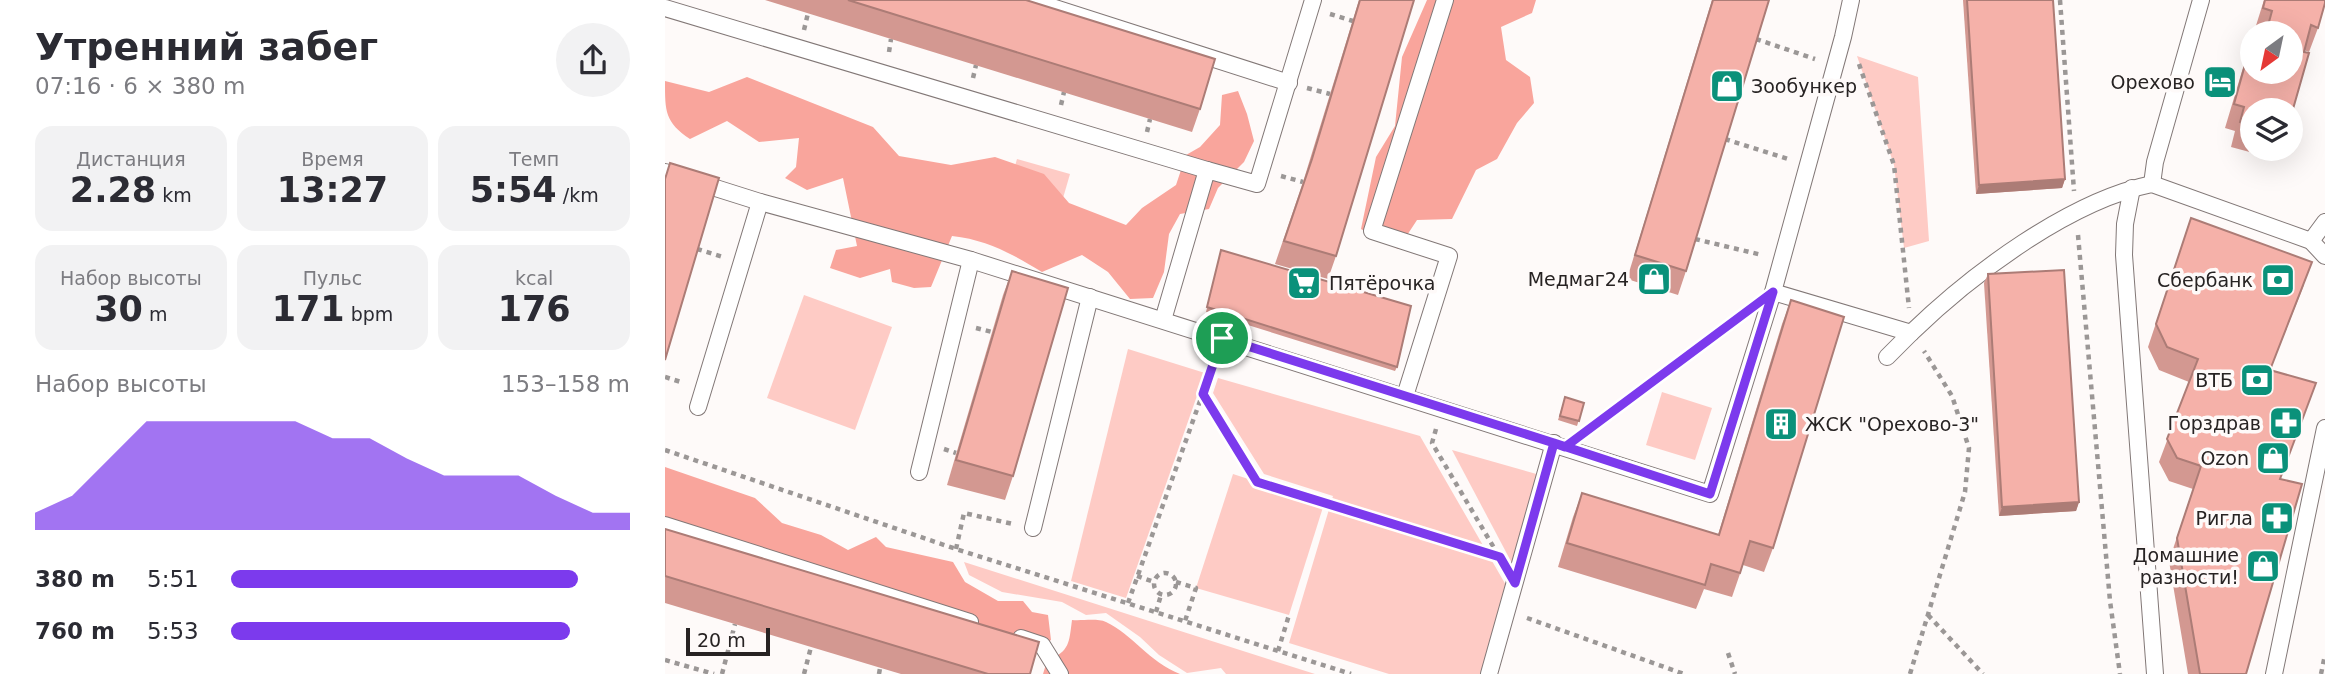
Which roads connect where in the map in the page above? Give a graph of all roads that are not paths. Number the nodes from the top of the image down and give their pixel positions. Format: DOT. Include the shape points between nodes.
graph roads {
  1 [pos="1030,0"];
  2 [pos="1313,0"];
  3 [pos="1445,0"];
  4 [pos="1851,0"];
  5 [pos="2201,0"];
  6 [pos="665,8"];
  7 [pos="1289,83"];
  8 [pos="1207,170"];
  9 [pos="665,172"];
  10 [pos="2152,184"];
  11 [pos="2132,188"];
  12 [pos="760,202"];
  13 [pos="2325,222"];
  14 [pos="2311,242"];
  15 [pos="2325,256"];
  16 [pos="971,260"];
  17 [pos="1773,292"];
  18 [pos="1090,297"];
  19 [pos="1163,320"];
  20 [pos="1912,333"];
  21 [pos="1887,357"];
  22 [pos="1405,396"];
  23 [pos="698,407"];
  24 [pos="2325,428"];
  25 [pos="1560,445"];
  26 [pos="919,471"];
  27 [pos="665,525"];
  28 [pos="1033,528"];
  29 [pos="1060,674"];
  30 [pos="1489,674"];
  31 [pos="2155,674"];
  32 [pos="2274,674"];
  1 -- 7 [label="lane"];
  2 -- 7 [label="lane"];
  3 -- 22 [label="lane" via="1372,231 1449,256"];
  4 -- 17 [label="lane"];
  5 -- 10 [label="lane"];
  6 -- 8 [label="lane"];
  7 -- 8 [label="lane" via="1257,184"];
  8 -- 19 [label="lane"];
  9 -- 12 [label="lane"];
  10 -- 11 [label="lane"];
  10 -- 14 [label="lane"];
  11 -- 20 [label="lane" via="2024,243 1947,298"];
  11 -- 31 [label="lane" via="2124,255"];
  12 -- 16 [label="lane"];
  12 -- 23 [label="lane"];
  13 -- 14 [label="lane"];
  14 -- 15 [label="lane"];
  16 -- 18 [label="lane"];
  16 -- 26 [label="lane"];
  17 -- 20 [label="lane"];
  17 -- 25 [label="lane" via="1710,494"];
  18 -- 19 [label="lane"];
  18 -- 28 [label="lane"];
  19 -- 22 [label="lane"];
  20 -- 21 [label="lane"];
  22 -- 25 [label="lane"];
  24 -- 32 [label="lane"];
  25 -- 30 [label="lane"];
  27 -- 29 [label="lane" via="1042,645"];
}
